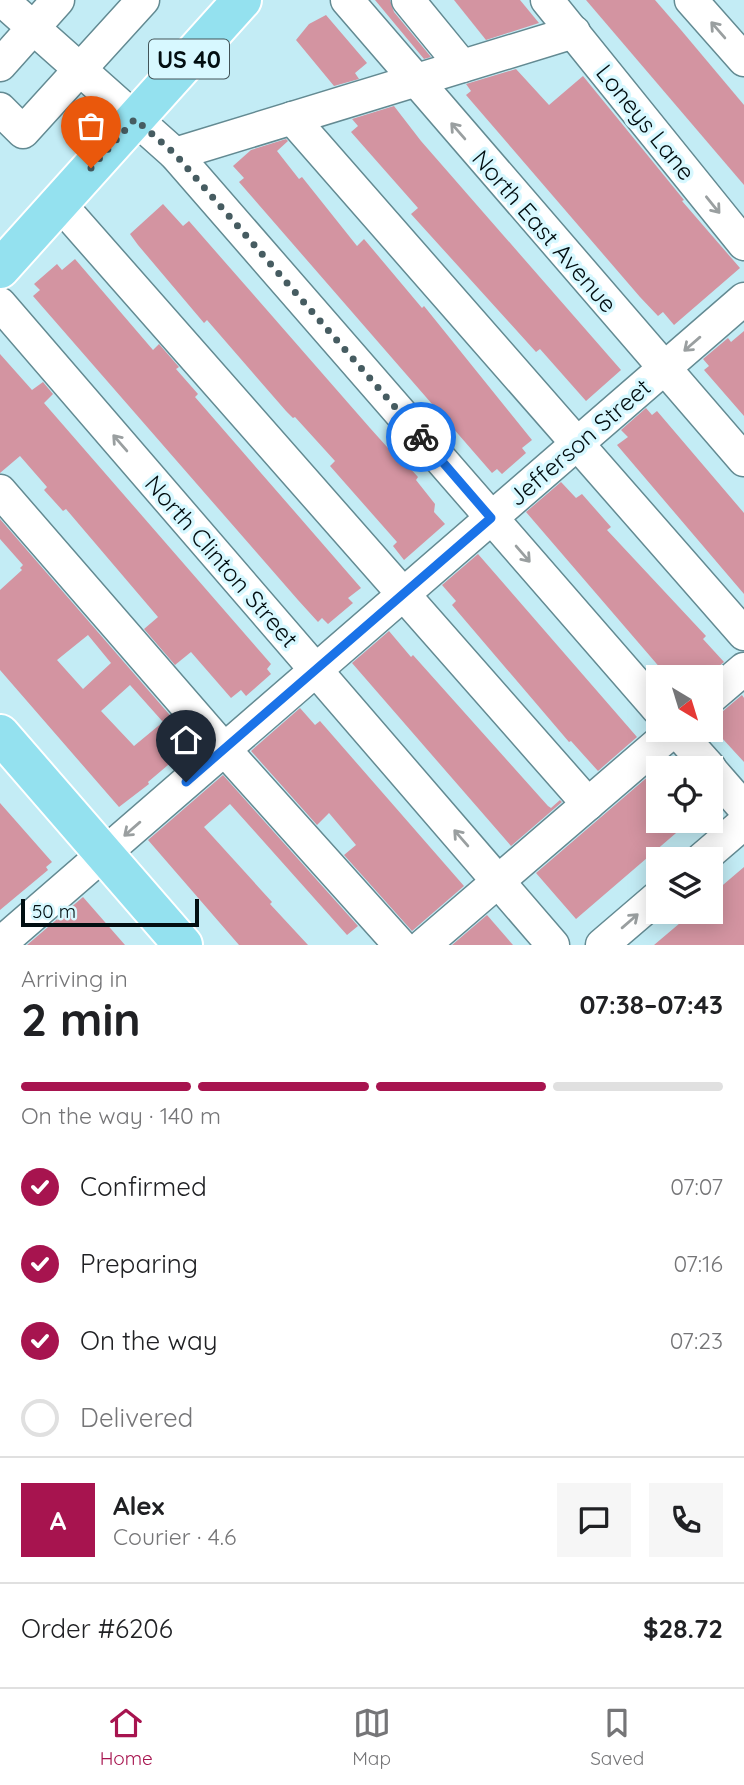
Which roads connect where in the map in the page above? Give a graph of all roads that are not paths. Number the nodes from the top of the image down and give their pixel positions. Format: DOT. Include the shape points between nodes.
graph roads {
  1 [pos="2,0"];
  2 [pos="58,0"];
  3 [pos="142,0"];
  4 [pos="242,0"];
  5 [pos="347,0"];
  6 [pos="408,0"];
  7 [pos="547,0"];
  8 [pos="691,0"];
  9 [pos="33,28"];
  10 [pos="574,32"];
  11 [pos="744,60"];
  12 [pos="0,65"];
  13 [pos="462,66"];
  14 [pos="80,69"];
  15 [pos="415,80"];
  16 [pos="0,109"];
  17 [pos="292,118"];
  18 [pos="135,119"];
  19 [pos="175,154"];
  20 [pos="60,203"];
  21 [pos="744,243"];
  22 [pos="0,269"];
  23 [pos="744,299"];
  24 [pos="0,304"];
  25 [pos="664,368"];
  26 [pos="576,444"];
  27 [pos="744,460"];
  28 [pos="0,491"];
  29 [pos="491,518"];
  30 [pos="403,594"];
  31 [pos="744,634"];
  32 [pos="744,669"];
  33 [pos="316,670"];
  34 [pos="723,687"];
  35 [pos="646,695"];
  36 [pos="0,734"];
  37 [pos="661,742"];
  38 [pos="686,742"];
  39 [pos="224,749"];
  40 [pos="698,756"];
  41 [pos="723,784"];
  42 [pos="588,804"];
  43 [pos="744,808"];
  44 [pos="744,823"];
  45 [pos="716,847"];
  46 [pos="104,854"];
  47 [pos="498,881"];
  48 [pos="646,907"];
  49 [pos="1,943"];
  50 [pos="183,945"];
  51 [pos="400,945"];
  52 [pos="424,945"];
  53 [pos="553,945"];
  54 [pos="602,945"];
  1 -- 9 [label="street"];
  2 -- 9 [label="street"];
  3 -- 14 [label="street"];
  4 -- 18 [label="main road, US 40"];
  5 -- 15 [label="street, North East Avenue"];
  6 -- 13 [label="street"];
  7 -- 10 [label="street, Loneys Lane"];
  11 -- 8 [label="street, one-way"];
  9 -- 12 [label="street"];
  9 -- 14 [label="street"];
  10 -- 13 [label="street"];
  10 -- 21 [label="street, Loneys Lane, one-way"];
  13 -- 15 [label="street"];
  14 -- 16 [label="street" via="23,132"];
  14 -- 18 [label="street"];
  15 -- 17 [label="street"];
  25 -- 15 [label="street, North East Avenue, one-way"];
  17 -- 19 [label="street"];
  17 -- 26 [label="street"];
  18 -- 19 [label="street"];
  18 -- 20 [label="main road, US 40"];
  19 -- 29 [label="street"];
  20 -- 22 [label="main road, US 40"];
  20 -- 30 [label="street"];
  23 -- 25 [label="street, Jefferson Street, one-way"];
  33 -- 24 [label="street, North Clinton Street, one-way"];
  25 -- 26 [label="street, Jefferson Street"];
  25 -- 27 [label="street, North East Avenue"];
  26 -- 29 [label="street, Jefferson Street"];
  26 -- 31 [label="street"];
  28 -- 39 [label="street"];
  29 -- 30 [label="street, Jefferson Street"];
  29 -- 35 [label="street, one-way"];
  30 -- 33 [label="street, Jefferson Street"];
  30 -- 42 [label="street"];
  32 -- 34 [label="street"];
  33 -- 39 [label="street, Jefferson Street"];
  47 -- 33 [label="street, North Clinton Street, one-way"];
  36 -- 46 [label="main road"];
  37 -- 42 [label="street"];
  38 -- 40 [label="street"];
  39 -- 46 [label="street, Jefferson Street, one-way"];
  39 -- 51 [label="street"];
  41 -- 43 [label="street"];
  42 -- 47 [label="street"];
  44 -- 45 [label="street"];
  46 -- 49 [label="street, Jefferson Street"];
  46 -- 50 [label="main road"];
  47 -- 52 [label="street"];
  47 -- 53 [label="street, North Clinton Street"];
  54 -- 48 [label="street, one-way"];
}
